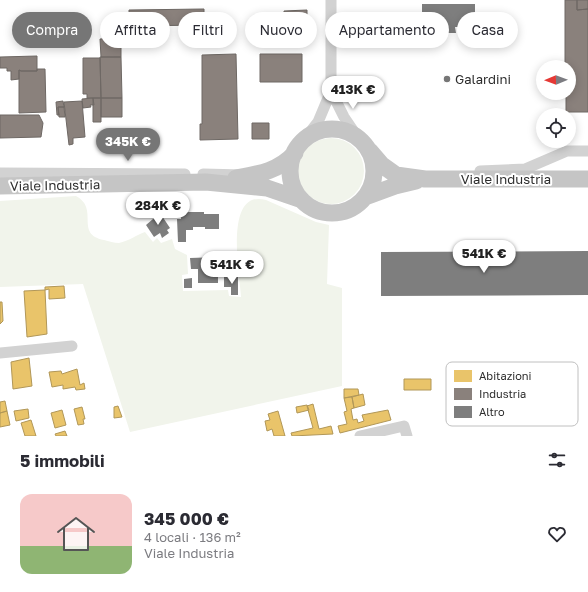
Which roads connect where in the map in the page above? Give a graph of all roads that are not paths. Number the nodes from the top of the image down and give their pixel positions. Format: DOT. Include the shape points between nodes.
graph roads {
  1 [pos="331,0"];
  2 [pos="331,91"];
  3 [pos="362,143"];
  4 [pos="299,147"];
  5 [pos="588,151"];
  6 [pos="256,175"];
  7 [pos="425,179"];
  8 [pos="588,179"];
  9 [pos="206,182"];
  10 [pos="1,183"];
  11 [pos="365,198"];
  12 [pos="302,200"];
  13 [pos="72,346"];
  14 [pos="0,353"];
  15 [pos="406,431"];
  16 [pos="360,436"];
  1 -- 2 [label="street"];
  2 -- 3 [label="street" via="344,118"];
  2 -- 4 [label="street" via="318,122"];
  3 -- 4 [label="main road, Viale Industria" via="345,132 330,129 316,133"];
  3 -- 7 [label="main road, Viale Industria" via="382,165 396,175"];
  3 -- 11 [label="main road" via="373,161 374,176"];
  4 -- 6 [label="main road, Viale Industria" via="287,162 272,171"];
  4 -- 12 [label="main road" via="292,161 291,178"];
  5 -- 7 [label="street" via="567,151 525,169 455,172"];
  6 -- 9 [label="main road, Viale Industria"];
  6 -- 10 [label="street, Viale Industria"];
  7 -- 8 [label="main road, Viale Industria"];
  7 -- 11 [label="main road, Viale Industria" via="395,186"];
  9 -- 10 [label="main road, Viale Industria"];
  9 -- 12 [label="main road, Viale Industria" via="267,188"];
  11 -- 12 [label="main road, Viale Industria" via="346,211 330,213 315,209"];
  13 -- 14 [label="street"];
  15 -- 16 [label="street"];
}
